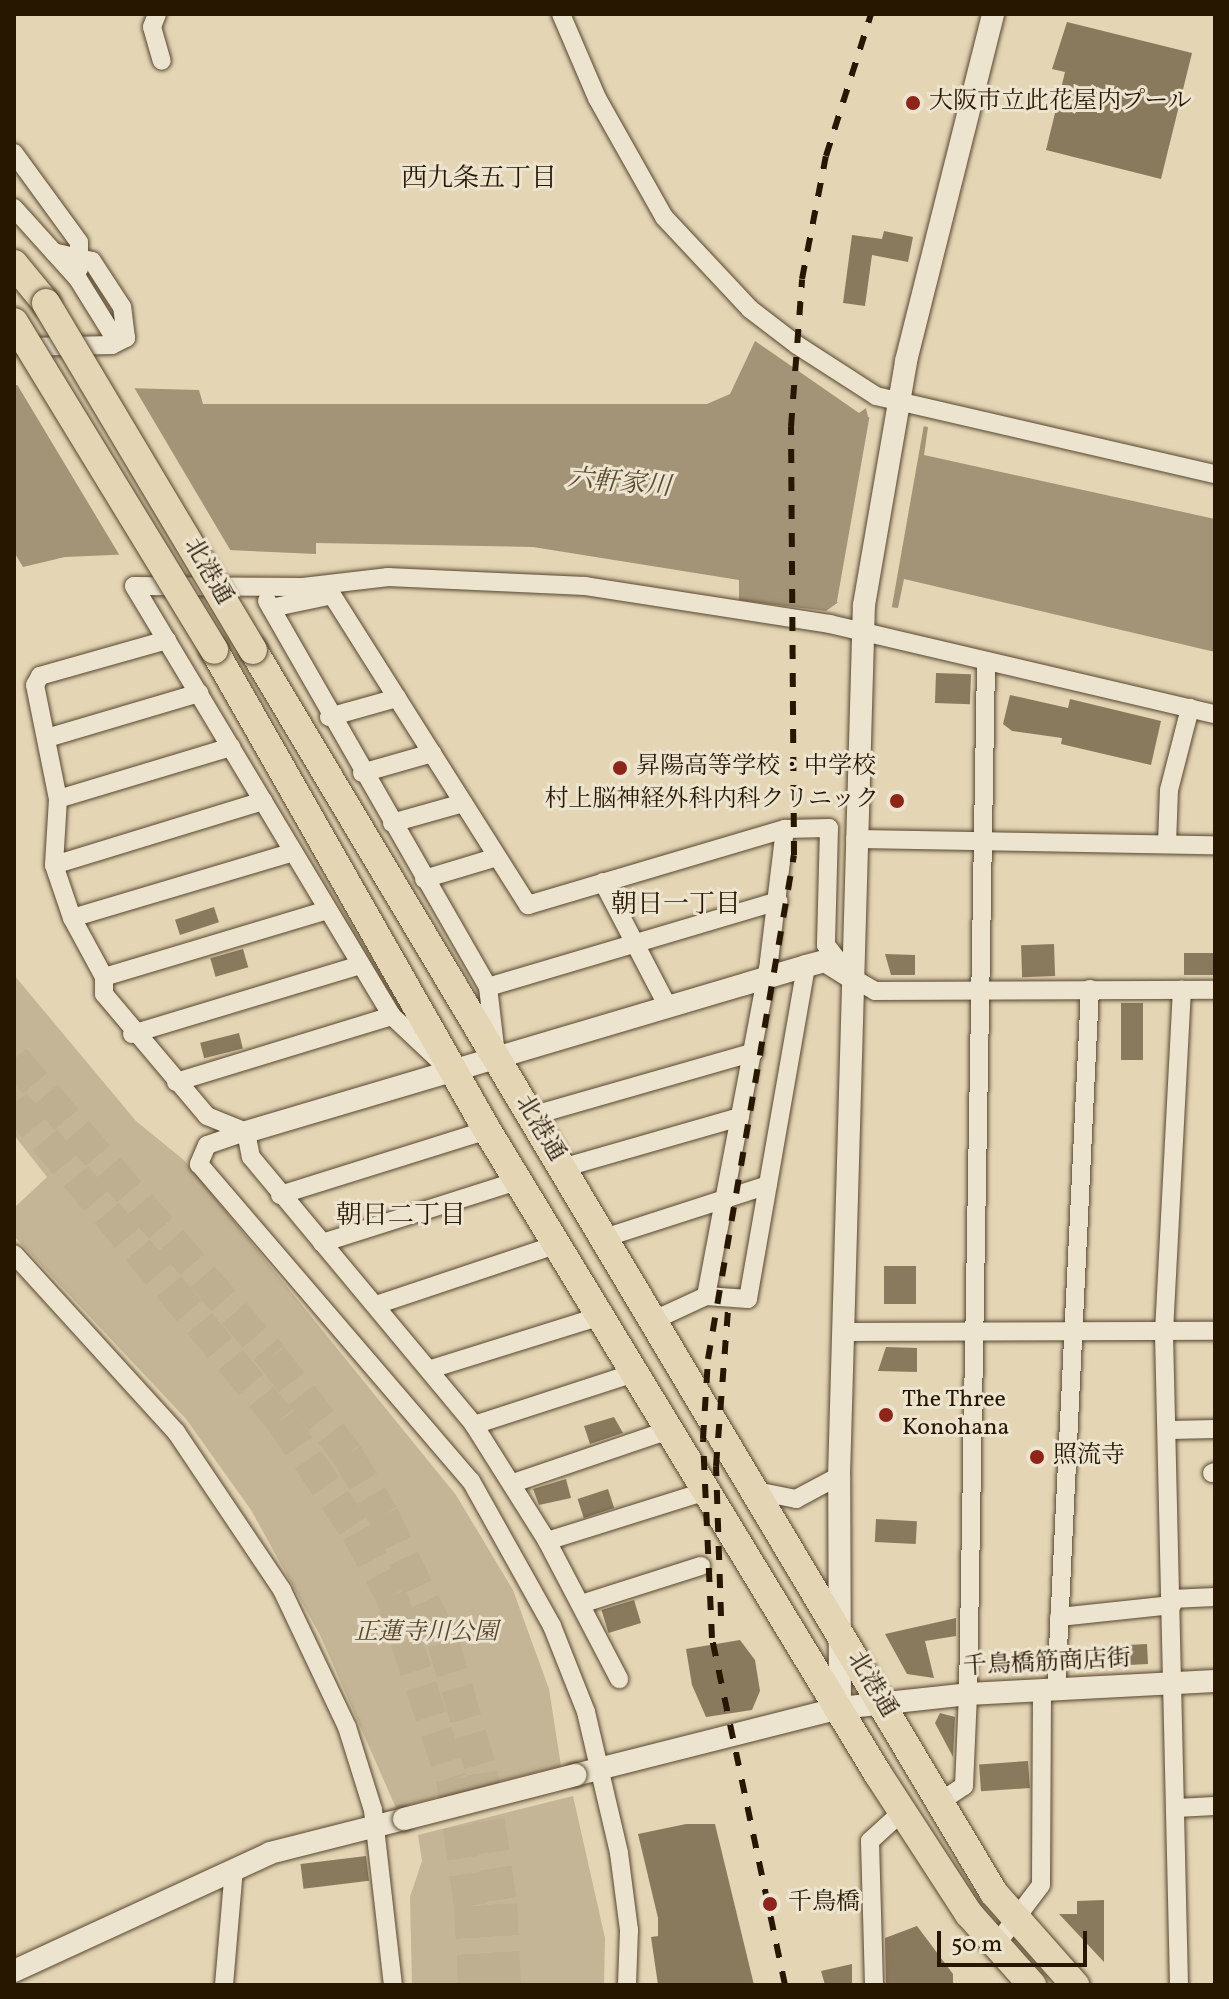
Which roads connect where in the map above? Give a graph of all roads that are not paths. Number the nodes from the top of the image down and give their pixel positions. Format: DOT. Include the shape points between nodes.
graph roads {
  1 [pos="157,14"];
  2 [pos="561,14"];
  3 [pos="993,14"];
  4 [pos="162,61"];
  5 [pos="14,153"];
  6 [pos="14,208"];
  7 [pos="54,252"];
  8 [pos="79,258"];
  9 [pos="14,264"];
  10 [pos="78,279"];
  11 [pos="14,322"];
  12 [pos="112,345"];
  13 [pos="14,347"];
  14 [pos="896,410"];
  15 [pos="1215,474"];
  16 [pos="264,587"];
  17 [pos="271,608"];
  18 [pos="861,633"];
  19 [pos="167,640"];
  20 [pos="986,664"];
  21 [pos="199,693"];
  22 [pos="397,698"];
  23 [pos="1190,708"];
  24 [pos="1215,714"];
  25 [pos="329,717"];
  26 [pos="47,738"];
  27 [pos="231,747"];
  28 [pos="432,753"];
  29 [pos="362,773"];
  30 [pos="58,799"];
  31 [pos="263,801"];
  32 [pos="463,803"];
  33 [pos="392,823"];
  34 [pos="785,829"];
  35 [pos="855,839"];
  36 [pos="984,840"];
  37 [pos="1167,844"];
  38 [pos="1215,845"];
  39 [pos="293,852"];
  40 [pos="497,857"];
  41 [pos="54,865"];
  42 [pos="424,879"];
  43 [pos="603,882"];
  44 [pos="779,901"];
  45 [pos="327,910"];
  46 [pos="72,918"];
  47 [pos="635,944"];
  48 [pos="361,965"];
  49 [pos="806,966"];
  50 [pos="766,976"];
  51 [pos="104,977"];
  52 [pos="851,977"];
  53 [pos="488,987"];
  54 [pos="1090,989"];
  55 [pos="1182,989"];
  56 [pos="1215,990"];
  57 [pos="981,991"];
  58 [pos="667,1005"];
  59 [pos="392,1016"];
  60 [pos="132,1034"];
  61 [pos="754,1052"];
  62 [pos="497,1058"];
  63 [pos="453,1071"];
  64 [pos="176,1082"];
  65 [pos="531,1116"];
  66 [pos="740,1117"];
  67 [pos="487,1130"];
  68 [pos="246,1132"];
  69 [pos="562,1168"];
  70 [pos="517,1181"];
  71 [pos="768,1185"];
  72 [pos="280,1195"];
  73 [pos="725,1197"];
  74 [pos="604,1238"];
  75 [pos="322,1243"];
  76 [pos="555,1245"];
  77 [pos="14,1254"];
  78 [pos="706,1296"];
  79 [pos="376,1305"];
  80 [pos="598,1317"];
  81 [pos="652,1321"];
  82 [pos="1215,1331"];
  83 [pos="843,1332"];
  84 [pos="1164,1332"];
  85 [pos="973,1335"];
  86 [pos="1070,1336"];
  87 [pos="431,1369"];
  88 [pos="634,1373"];
  89 [pos="474,1425"];
  90 [pos="1215,1429"];
  91 [pos="669,1430"];
  92 [pos="1170,1430"];
  93 [pos="839,1476"];
  94 [pos="513,1483"];
  95 [pos="750,1488"];
  96 [pos="707,1491"];
  97 [pos="547,1541"];
  98 [pos="701,1566"];
  99 [pos="1215,1597"];
  100 [pos="1172,1602"];
  101 [pos="581,1604"];
  102 [pos="1059,1617"];
  103 [pos="840,1635"];
  104 [pos="619,1679"];
  105 [pos="1215,1681"];
  106 [pos="1174,1683"];
  107 [pos="1049,1690"];
  108 [pos="968,1694"];
  109 [pos="881,1703"];
  110 [pos="840,1708"];
  111 [pos="600,1770"];
  112 [pos="940,1802"];
  113 [pos="1215,1806"];
  114 [pos="1176,1808"];
  115 [pos="903,1811"];
  116 [pos="375,1828"];
  117 [pos="234,1869"];
  118 [pos="1017,1922"];
  119 [pos="995,1946"];
  120 [pos="14,1971"];
  121 [pos="224,1985"];
  122 [pos="393,1985"];
  123 [pos="627,1985"];
  124 [pos="874,1985"];
  125 [pos="1032,1985"];
  126 [pos="1075,1985"];
  127 [pos="1179,1985"];
  1 -- 4 [label="street" via="152,27"];
  2 -- 14 [label="street" via="597,98 664,217 750,309"];
  3 -- 14 [label="street"];
  5 -- 8 [label="street" via="79,242"];
  6 -- 7 [label="street"];
  7 -- 8 [label="street"];
  7 -- 10 [label="street"];
  8 -- 10 [label="street"];
  8 -- 12 [label="street" via="92,261 122,307 126,338"];
  9 -- 62 [label="main road, 北港通, bridge" via="46,303"];
  10 -- 12 [label="street" via="114,337"];
  11 -- 63 [label="main road, 北港通, bridge" via="214,650 443,1043"];
  12 -- 13 [label="street"];
  14 -- 15 [label="street"];
  14 -- 18 [label="street"];
  16 -- 17 [label="street"];
  16 -- 18 [label="street" via="303,587 344,577 498,578"];
  16 -- 19 [label="street" via="134,586"];
  17 -- 22 [label="street" via="332,595"];
  17 -- 25 [label="street"];
  18 -- 20 [label="street"];
  18 -- 35 [label="street"];
  19 -- 21 [label="street"];
  19 -- 26 [label="street" via="40,676 35,685"];
  20 -- 23 [label="street"];
  20 -- 36 [label="street"];
  21 -- 26 [label="street"];
  21 -- 27 [label="street"];
  22 -- 25 [label="street"];
  22 -- 28 [label="street"];
  23 -- 24 [label="street"];
  23 -- 37 [label="street" via="1169,790"];
  25 -- 29 [label="street"];
  26 -- 30 [label="street"];
  27 -- 30 [label="street"];
  27 -- 31 [label="street"];
  28 -- 29 [label="street"];
  28 -- 32 [label="street"];
  29 -- 33 [label="street"];
  30 -- 41 [label="street"];
  31 -- 39 [label="street"];
  31 -- 41 [label="street"];
  32 -- 33 [label="street"];
  32 -- 40 [label="street"];
  33 -- 42 [label="street"];
  34 -- 43 [label="street"];
  34 -- 44 [label="street"];
  34 -- 52 [label="street" via="829,828 826,945"];
  35 -- 36 [label="street"];
  35 -- 52 [label="street"];
  36 -- 37 [label="street"];
  36 -- 57 [label="street"];
  37 -- 38 [label="street"];
  39 -- 45 [label="street"];
  39 -- 46 [label="street"];
  40 -- 42 [label="street"];
  40 -- 43 [label="street" via="528,905"];
  41 -- 46 [label="street"];
  42 -- 53 [label="street"];
  43 -- 47 [label="street"];
  44 -- 47 [label="street"];
  44 -- 50 [label="street"];
  45 -- 48 [label="street"];
  45 -- 51 [label="street"];
  46 -- 51 [label="street"];
  47 -- 53 [label="street"];
  47 -- 58 [label="street"];
  48 -- 59 [label="street"];
  48 -- 60 [label="street"];
  49 -- 50 [label="street"];
  49 -- 52 [label="street" via="825,961"];
  49 -- 71 [label="street"];
  50 -- 58 [label="street"];
  50 -- 61 [label="street"];
  51 -- 60 [label="street" via="104,994"];
  52 -- 57 [label="street" via="875,991"];
  52 -- 83 [label="street"];
  53 -- 62 [label="street"];
  54 -- 55 [label="street"];
  54 -- 57 [label="street"];
  54 -- 86 [label="street"];
  55 -- 56 [label="street"];
  55 -- 84 [label="street"];
  57 -- 85 [label="street"];
  58 -- 62 [label="street"];
  59 -- 63 [label="street"];
  59 -- 64 [label="street"];
  60 -- 64 [label="street"];
  61 -- 65 [label="street"];
  61 -- 66 [label="street"];
  62 -- 63 [label="street"];
  62 -- 65 [label="main road, 北港通"];
  63 -- 67 [label="main road, 北港通"];
  63 -- 68 [label="street"];
  64 -- 68 [label="street" via="207,1116"];
  65 -- 69 [label="main road, 北港通"];
  66 -- 69 [label="street"];
  66 -- 73 [label="street"];
  67 -- 70 [label="main road, 北港通"];
  67 -- 72 [label="street"];
  68 -- 72 [label="street" via="251,1157"];
  68 -- 111 [label="street" via="217,1138 200,1152 199,1164 471,1481 552,1626 586,1712"];
  69 -- 74 [label="main road, 北港通"];
  70 -- 75 [label="street"];
  70 -- 76 [label="main road, 北港通"];
  71 -- 73 [label="street"];
  71 -- 78 [label="street" via="748,1299"];
  72 -- 75 [label="street"];
  73 -- 74 [label="street"];
  73 -- 78 [label="street"];
  74 -- 81 [label="main road, 北港通"];
  75 -- 79 [label="street"];
  76 -- 79 [label="street"];
  76 -- 80 [label="main road, 北港通"];
  77 -- 116 [label="street" via="176,1432 282,1590 341,1713"];
  78 -- 81 [label="street"];
  79 -- 87 [label="street"];
  80 -- 87 [label="street"];
  80 -- 88 [label="main road, 北港通"];
  81 -- 95 [label="main road, 北港通"];
  82 -- 84 [label="street"];
  83 -- 85 [label="street"];
  83 -- 93 [label="street"];
  84 -- 86 [label="street"];
  84 -- 92 [label="street"];
  85 -- 86 [label="street"];
  85 -- 108 [label="street"];
  86 -- 102 [label="street"];
  87 -- 89 [label="street"];
  88 -- 89 [label="street"];
  88 -- 91 [label="main road, 北港通"];
  89 -- 94 [label="street"];
  90 -- 92 [label="street"];
  91 -- 94 [label="street"];
  91 -- 96 [label="main road, 北港通"];
  92 -- 100 [label="street"];
  93 -- 95 [label="street" via="796,1499 777,1500"];
  93 -- 103 [label="street"];
  94 -- 97 [label="street"];
  95 -- 103 [label="main road, 北港通"];
  96 -- 97 [label="street"];
  96 -- 110 [label="main road, 北港通"];
  97 -- 101 [label="street"];
  98 -- 101 [label="street"];
  99 -- 100 [label="street"];
  100 -- 102 [label="street"];
  100 -- 106 [label="street"];
  101 -- 104 [label="street"];
  102 -- 107 [label="street"];
  103 -- 109 [label="main road, 北港通"];
  103 -- 110 [label="street"];
  105 -- 106 [label="street, 千鳥橋筋商店街"];
  106 -- 107 [label="street, 千鳥橋筋商店街"];
  106 -- 114 [label="street"];
  107 -- 108 [label="street, 千鳥橋筋商店街"];
  107 -- 118 [label="street" via="1041,1885"];
  108 -- 109 [label="street, 千鳥橋筋商店街"];
  108 -- 112 [label="street" via="964,1786"];
  109 -- 110 [label="street, 千鳥橋筋商店街"];
  109 -- 112 [label="main road, 北港通"];
  110 -- 111 [label="street, 千鳥橋筋商店街"];
  110 -- 115 [label="main road, 北港通"];
  111 -- 116 [label="street, 千鳥橋筋商店街, bridge"];
  111 -- 123 [label="street" via="625,1893"];
  112 -- 118 [label="main road, 北港通"];
  113 -- 114 [label="street"];
  114 -- 127 [label="street"];
  115 -- 119 [label="main road, 北港通"];
  115 -- 124 [label="street" via="870,1841"];
  116 -- 117 [label="street" via="270,1853"];
  116 -- 122 [label="street"];
  117 -- 120 [label="street"];
  117 -- 121 [label="street"];
  118 -- 119 [label="street"];
  118 -- 126 [label="main road, 北港通"];
  119 -- 125 [label="main road, 北港通"];
}
